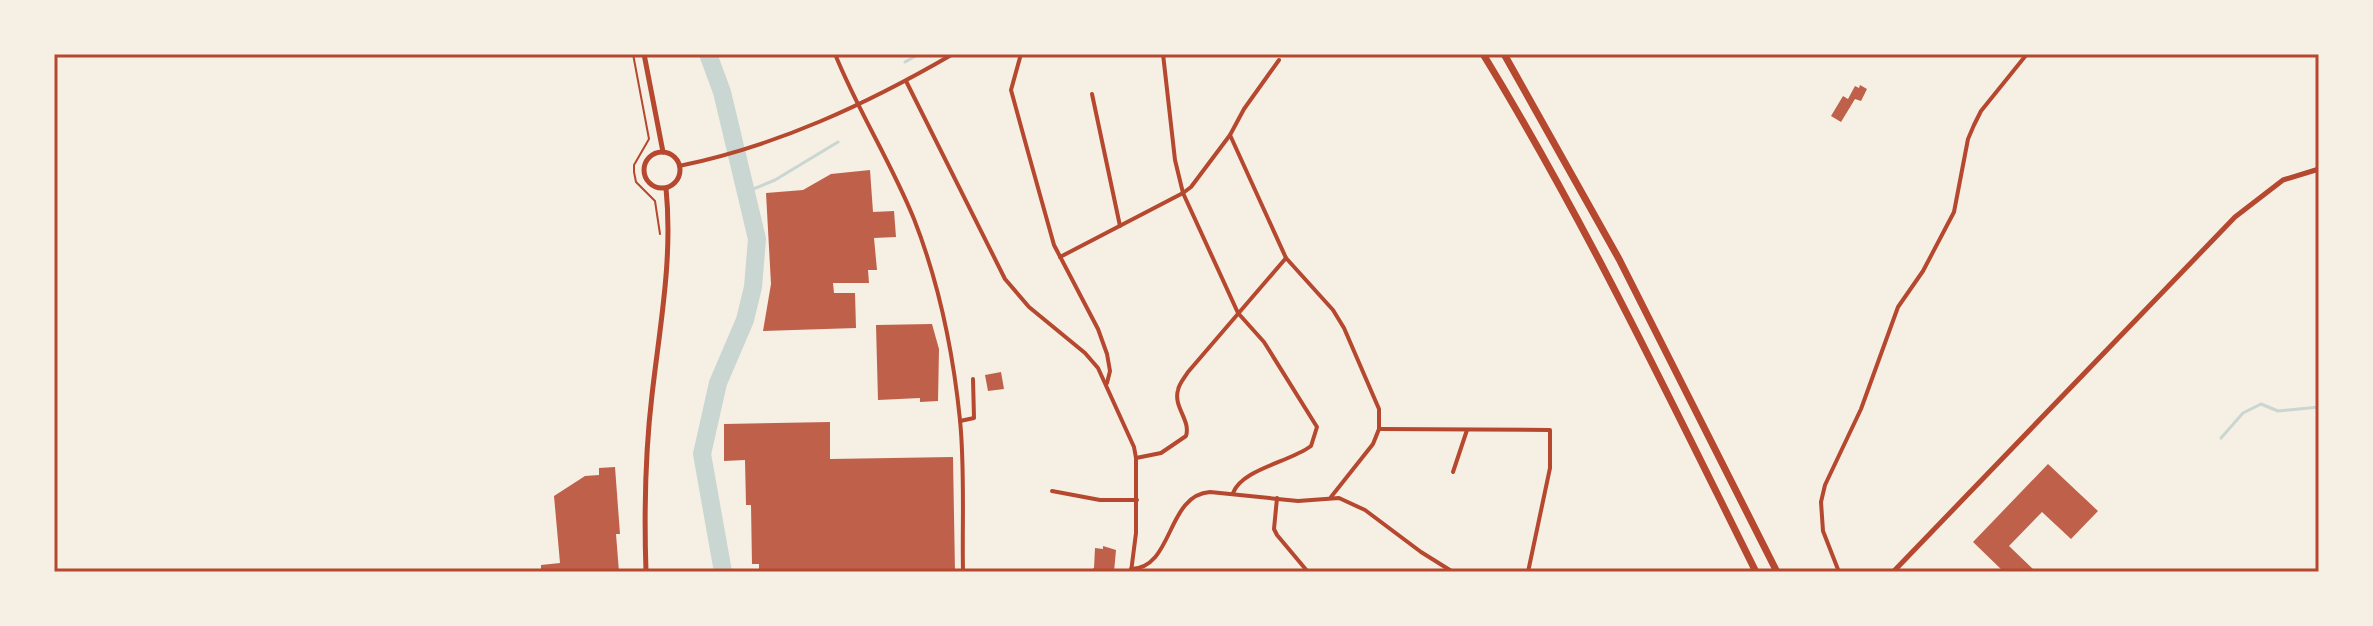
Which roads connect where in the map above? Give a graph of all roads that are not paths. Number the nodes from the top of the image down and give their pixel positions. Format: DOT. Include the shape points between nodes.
graph roads {
  1 [pos="644,54"];
  2 [pos="835,54"];
  3 [pos="953,54"];
  4 [pos="1021,54"];
  5 [pos="1163,54"];
  6 [pos="1483,54"];
  7 [pos="2027,54"];
  8 [pos="1505,55"];
  9 [pos="1279,60"];
  10 [pos="906,81"];
  11 [pos="1092,94"];
  12 [pos="857,106"];
  13 [pos="1230,135"];
  14 [pos="663,152"];
  15 [pos="679,166"];
  16 [pos="2319,169"];
  17 [pos="666,188"];
  18 [pos="1183,193"];
  19 [pos="1120,226"];
  20 [pos="1060,257"];
  21 [pos="1286,258"];
  22 [pos="1238,313"];
  23 [pos="973,379"];
  24 [pos="1107,383"];
  25 [pos="960,421"];
  26 [pos="1379,429"];
  27 [pos="1467,430"];
  28 [pos="1136,458"];
  29 [pos="1453,472"];
  30 [pos="1052,491"];
  31 [pos="1233,493"];
  32 [pos="1331,497"];
  33 [pos="1277,498"];
  34 [pos="1137,500"];
  35 [pos="1131,571"];
  36 [pos="646,572"];
  37 [pos="963,572"];
  38 [pos="1308,572"];
  39 [pos="1453,572"];
  40 [pos="1528,572"];
  41 [pos="1756,572"];
  42 [pos="1777,572"];
  43 [pos="1839,572"];
  44 [pos="1893,572"];
  1 -- 14 [label="main road"];
  2 -- 12 [label="street"];
  3 -- 10 [label="street"];
  4 -- 20 [label="street" via="1011,90"];
  5 -- 18 [label="street"];
  6 -- 41 [label="highway" via="1601,264"];
  7 -- 43 [label="street" via="1974,125 1954,212 1898,307 1861,409 1825,485 1823,531"];
  8 -- 42 [label="highway" via="1619,259"];
  9 -- 13 [label="street"];
  10 -- 12 [label="street"];
  10 -- 24 [label="street" via="1005,279 1029,307 1085,353"];
  11 -- 19 [label="street"];
  12 -- 15 [label="street" via="759,146"];
  12 -- 25 [label="street" via="893,172 931,267"];
  13 -- 18 [label="street"];
  13 -- 21 [label="street"];
  14 -- 15 [label="main road"];
  14 -- 17 [label="main road" via="650,157 644,174 651,184"];
  15 -- 17 [label="main road" via="677,179"];
  16 -- 44 [label="main road" via="2283,180 2235,217"];
  17 -- 36 [label="main road" via="668,252 644,488"];
  18 -- 19 [label="street"];
  18 -- 22 [label="street"];
  19 -- 20 [label="street"];
  20 -- 24 [label="street" via="1098,329 1110,371"];
  21 -- 22 [label="street"];
  21 -- 26 [label="street" via="1344,328 1374,394"];
  22 -- 28 [label="street" via="1178,390 1186,436 1161,453"];
  22 -- 31 [label="street" via="1264,342 1317,427 1311,446 1241,480"];
  23 -- 25 [label="street" via="974,418"];
  24 -- 28 [label="street"];
  25 -- 37 [label="street"];
  26 -- 27 [label="street"];
  26 -- 32 [label="street"];
  27 -- 29 [label="street"];
  27 -- 40 [label="street" via="1550,430 1550,468"];
  28 -- 34 [label="street"];
  30 -- 34 [label="street"];
  31 -- 33 [label="street"];
  31 -- 35 [label="street" via="1204,492 1191,499 1155,559"];
  32 -- 33 [label="street"];
  32 -- 39 [label="street" via="1365,510"];
  33 -- 38 [label="street" via="1274,529"];
  34 -- 35 [label="street"];
}
